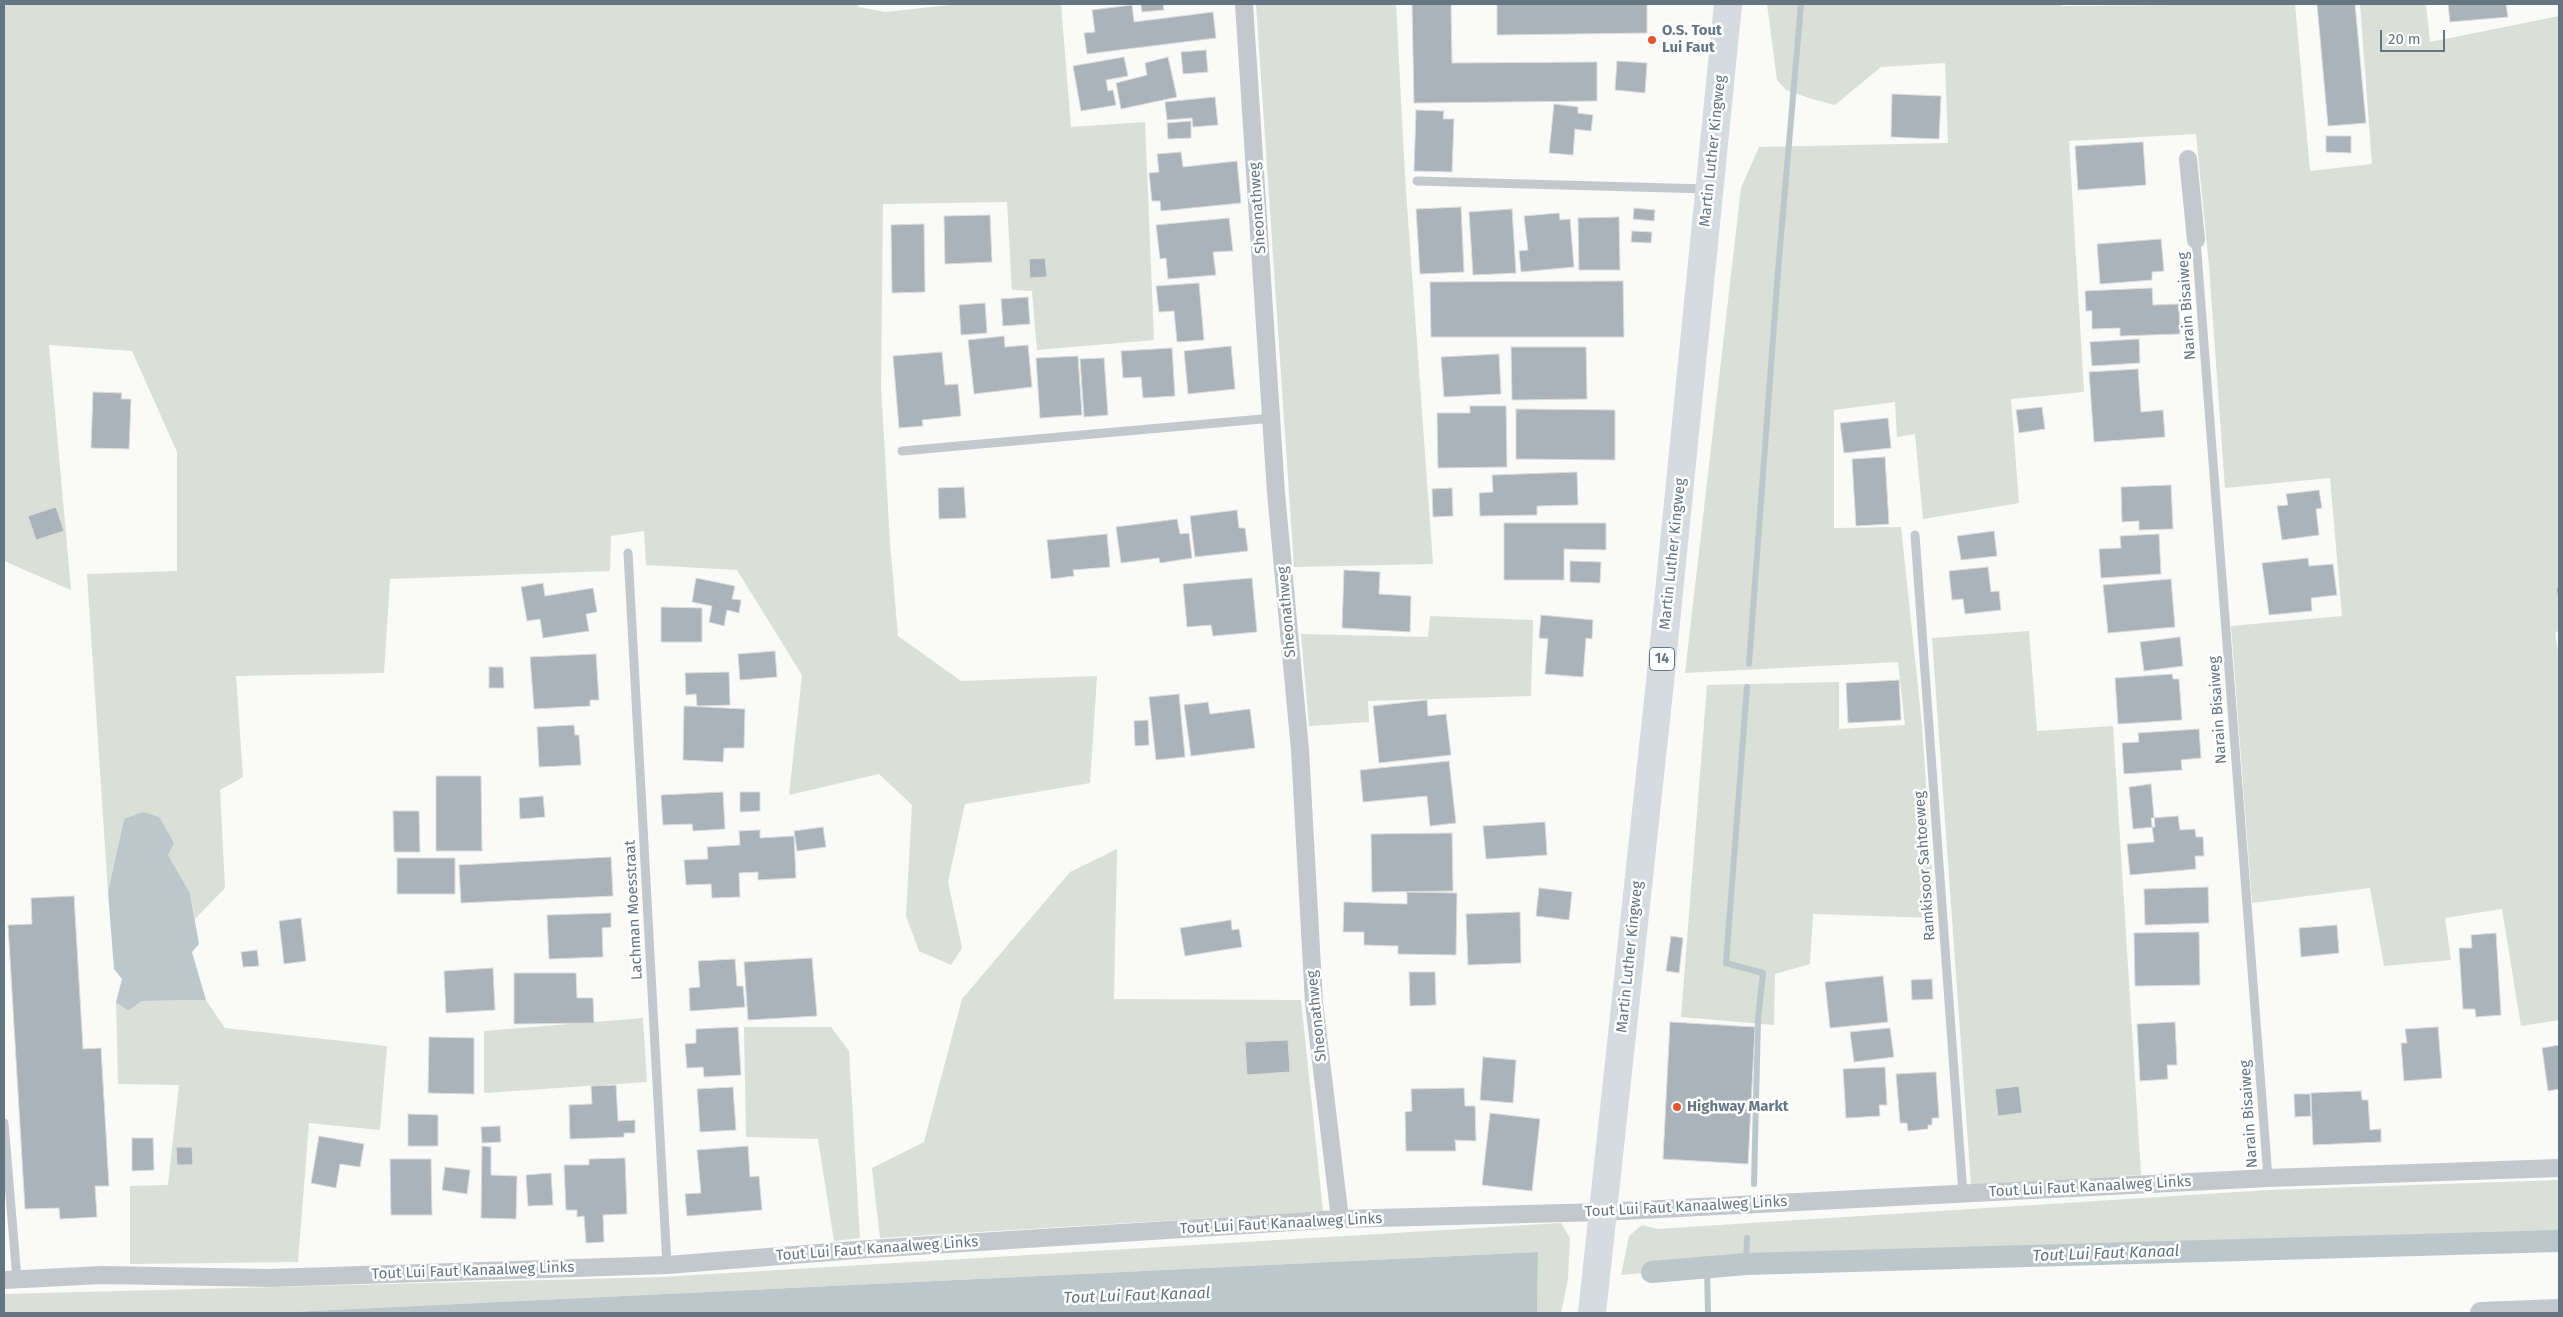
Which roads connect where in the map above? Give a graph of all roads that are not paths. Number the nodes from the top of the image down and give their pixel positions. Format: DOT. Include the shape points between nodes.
graph roads {
  1 [pos="1244,4"];
  2 [pos="1728,4"];
  3 [pos="2188,159"];
  4 [pos="1417,181"];
  5 [pos="1710,189"];
  6 [pos="2196,240"];
  7 [pos="1273,418"];
  8 [pos="902,451"];
  9 [pos="1915,535"];
  10 [pos="628,553"];
  11 [pos="4,1123"];
  12 [pos="2559,1168"];
  13 [pos="2268,1178"];
  14 [pos="1963,1194"];
  15 [pos="1602,1212"];
  16 [pos="1340,1220"];
  17 [pos="667,1265"];
  18 [pos="10,1279"];
  19 [pos="2559,1310"];
  20 [pos="2521,1312"];
  21 [pos="1592,1313"];
  22 [pos="2481,1313"];
  1 -- 7 [label="street, Sheonathweg"];
  2 -- 5 [label="main road, Martin Luther Kingweg / 14"];
  3 -- 6 [label="street"];
  4 -- 5 [label="lane"];
  5 -- 15 [label="main road, Martin Luther Kingweg / 14"];
  6 -- 13 [label="lane, Narain Bisaiweg"];
  7 -- 8 [label="lane"];
  7 -- 16 [label="street, Sheonathweg" via="1276,493 1300,750 1314,1002"];
  9 -- 14 [label="lane, Ramkisoor Sahtoeweg"];
  10 -- 17 [label="lane, Lachman Moesstraat"];
  11 -- 18 [label="lane"];
  12 -- 13 [label="street, Tout Lui Faut Kanaalweg Links"];
  13 -- 14 [label="street, Tout Lui Faut Kanaalweg Links"];
  14 -- 15 [label="street, Tout Lui Faut Kanaalweg Links"];
  15 -- 16 [label="street, Tout Lui Faut Kanaalweg Links"];
  15 -- 21 [label="main road, Martin Luther Kingweg / 14"];
  16 -- 17 [label="street, Tout Lui Faut Kanaalweg Links"];
  17 -- 18 [label="street, Tout Lui Faut Kanaalweg Links" via="269,1278 102,1275"];
  19 -- 20 [label="street"];
  20 -- 22 [label="street"];
}
